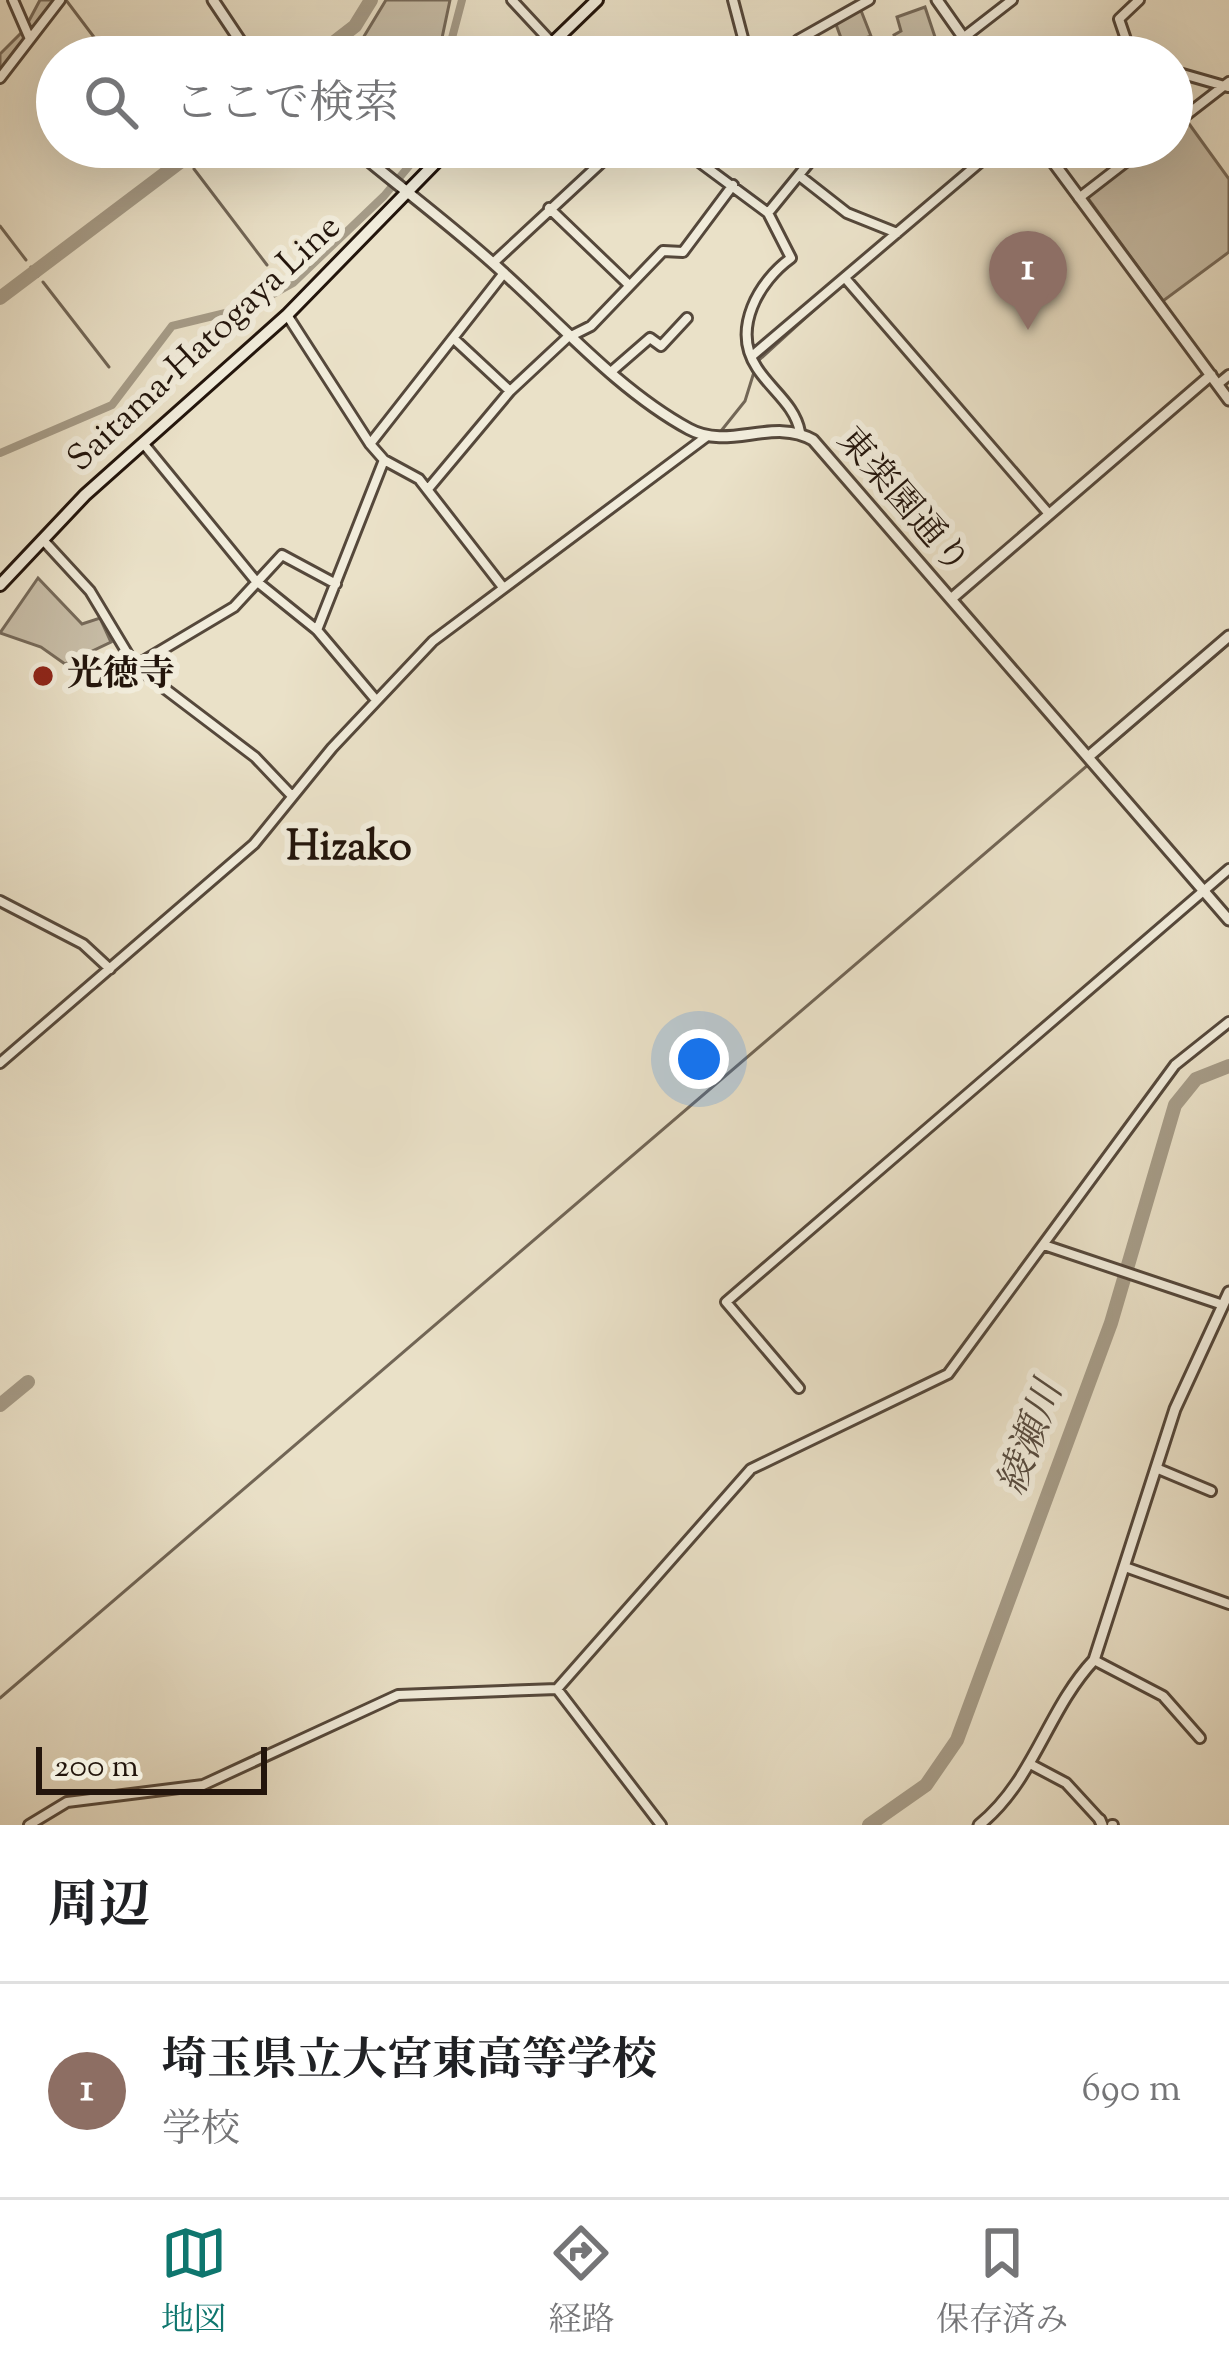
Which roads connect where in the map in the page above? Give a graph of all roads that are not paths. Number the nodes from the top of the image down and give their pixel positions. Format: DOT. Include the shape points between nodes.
graph roads {
  1 [pos="14,0"];
  2 [pos="60,0"];
  3 [pos="213,0"];
  4 [pos="512,0"];
  5 [pos="597,0"];
  6 [pos="733,0"];
  7 [pos="869,0"];
  8 [pos="937,0"];
  9 [pos="1012,0"];
  10 [pos="1139,0"];
  11 [pos="237,36"];
  12 [pos="547,36"];
  13 [pos="559,36"];
  14 [pos="742,36"];
  15 [pos="802,36"];
  16 [pos="963,36"];
  17 [pos="967,36"];
  18 [pos="1125,36"];
  19 [pos="30,39"];
  20 [pos="1193,77"];
  21 [pos="0,78"];
  22 [pos="1228,86"];
  23 [pos="1193,111"];
  24 [pos="378,168"];
  25 [pos="429,168"];
  26 [pos="594,168"];
  27 [pos="710,168"];
  28 [pos="807,168"];
  29 [pos="973,168"];
  30 [pos="1058,168"];
  31 [pos="1117,168"];
  32 [pos="801,177"];
  33 [pos="733,184"];
  34 [pos="405,191"];
  35 [pos="1079,197"];
  36 [pos="549,208"];
  37 [pos="768,213"];
  38 [pos="896,233"];
  39 [pos="493,263"];
  40 [pos="504,272"];
  41 [pos="845,278"];
  42 [pos="627,283"];
  43 [pos="287,315"];
  44 [pos="687,318"];
  45 [pos="570,336"];
  46 [pos="453,338"];
  47 [pos="751,357"];
  48 [pos="612,371"];
  49 [pos="1229,375"];
  50 [pos="1214,380"];
  51 [pos="510,391"];
  52 [pos="1229,400"];
  53 [pos="800,432"];
  54 [pos="706,436"];
  55 [pos="142,443"];
  56 [pos="370,444"];
  57 [pos="384,460"];
  58 [pos="428,489"];
  59 [pos="1049,514"];
  60 [pos="42,539"];
  61 [pos="255,580"];
  62 [pos="335,584"];
  63 [pos="0,585"];
  64 [pos="502,586"];
  65 [pos="951,599"];
  66 [pos="317,630"];
  67 [pos="1229,636"];
  68 [pos="135,666"];
  69 [pos="376,700"];
  70 [pos="1088,758"];
  71 [pos="292,796"];
  72 [pos="1229,869"];
  73 [pos="1203,890"];
  74 [pos="0,902"];
  75 [pos="1229,920"];
  76 [pos="110,969"];
  77 [pos="1229,1022"];
  78 [pos="0,1063"];
  79 [pos="1044,1245"];
  80 [pos="1229,1292"];
  81 [pos="1223,1305"];
  82 [pos="799,1388"];
  83 [pos="1156,1468"];
  84 [pos="1211,1491"];
  85 [pos="1125,1567"];
  86 [pos="1229,1604"];
  87 [pos="1094,1660"];
  88 [pos="557,1689"];
  89 [pos="1200,1738"];
  90 [pos="1032,1765"];
  91 [pos="1101,1823"];
  92 [pos="29,1825"];
  93 [pos="661,1825"];
  94 [pos="979,1825"];
  1 -- 19 [label="street"];
  2 -- 19 [label="street"];
  3 -- 11 [label="street"];
  4 -- 12 [label="street"];
  5 -- 13 [label="main road"];
  6 -- 14 [label="street"];
  7 -- 15 [label="street"];
  8 -- 16 [label="street"];
  9 -- 17 [label="street"];
  10 -- 18 [label="street" via="1119,20"];
  19 -- 21 [label="street"];
  20 -- 22 [label="street"];
  22 -- 23 [label="street"];
  24 -- 34 [label="street"];
  25 -- 34 [label="main road, Saitama-Hatogaya Line"];
  26 -- 36 [label="street"];
  27 -- 33 [label="street"];
  28 -- 32 [label="street"];
  29 -- 38 [label="street"];
  30 -- 35 [label="street"];
  31 -- 35 [label="street"];
  32 -- 37 [label="street"];
  32 -- 38 [label="street" via="848,213"];
  33 -- 37 [label="street"];
  33 -- 42 [label="street" via="683,252 663,251"];
  34 -- 39 [label="street"];
  34 -- 43 [label="main road, Saitama-Hatogaya Line"];
  35 -- 50 [label="street"];
  36 -- 39 [label="street"];
  36 -- 42 [label="street"];
  37 -- 47 [label="street" via="791,258 756,296"];
  38 -- 41 [label="street"];
  39 -- 40 [label="street"];
  40 -- 45 [label="street"];
  40 -- 46 [label="street"];
  41 -- 47 [label="street"];
  41 -- 59 [label="street"];
  42 -- 45 [label="street" via="602,315"];
  43 -- 55 [label="main road, Saitama-Hatogaya Line"];
  43 -- 56 [label="street"];
  44 -- 48 [label="street" via="661,346 650,338"];
  45 -- 48 [label="street"];
  45 -- 51 [label="street"];
  46 -- 51 [label="street"];
  46 -- 56 [label="street"];
  47 -- 53 [label="street"];
  48 -- 54 [label="street"];
  49 -- 50 [label="street"];
  50 -- 52 [label="street"];
  50 -- 59 [label="street"];
  51 -- 58 [label="street"];
  53 -- 54 [label="street, 東楽園通り"];
  53 -- 65 [label="street, 東楽園通り" via="829,455"];
  54 -- 64 [label="street"];
  55 -- 60 [label="main road, Saitama-Hatogaya Line"];
  55 -- 61 [label="street"];
  56 -- 57 [label="street"];
  57 -- 58 [label="street"];
  57 -- 62 [label="street"];
  58 -- 64 [label="street"];
  59 -- 65 [label="street"];
  60 -- 63 [label="main road, Saitama-Hatogaya Line"];
  60 -- 68 [label="street" via="90,591"];
  61 -- 62 [label="street" via="282,555"];
  61 -- 66 [label="street"];
  61 -- 68 [label="street" via="234,607"];
  62 -- 66 [label="street"];
  64 -- 69 [label="street" via="433,640"];
  65 -- 70 [label="street, 東楽園通り"];
  66 -- 69 [label="street"];
  67 -- 70 [label="street"];
  68 -- 71 [label="street" via="256,758"];
  69 -- 71 [label="street"];
  70 -- 73 [label="street, 東楽園通り"];
  71 -- 76 [label="street" via="254,844"];
  72 -- 73 [label="street"];
  73 -- 75 [label="street, 東楽園通り"];
  73 -- 82 [label="street" via="726,1302"];
  74 -- 76 [label="street" via="83,944"];
  76 -- 78 [label="street"];
  77 -- 79 [label="street" via="1175,1065"];
  79 -- 81 [label="street"];
  79 -- 88 [label="street" via="948,1374 751,1469"];
  80 -- 81 [label="street"];
  81 -- 83 [label="street"];
  83 -- 84 [label="street"];
  83 -- 85 [label="street"];
  85 -- 86 [label="street"];
  85 -- 87 [label="street"];
  87 -- 89 [label="street" via="1163,1696"];
  87 -- 90 [label="street"];
  88 -- 92 [label="street" via="398,1695 203,1785 67,1802"];
  88 -- 93 [label="street"];
  90 -- 91 [label="street" via="1066,1783"];
  90 -- 94 [label="street"];
}
